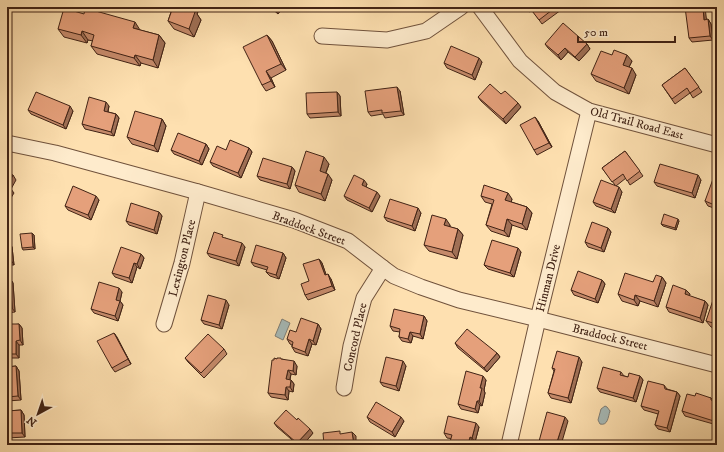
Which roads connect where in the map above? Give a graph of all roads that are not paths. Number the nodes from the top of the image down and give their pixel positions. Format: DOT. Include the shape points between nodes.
graph roads {
  1 [pos="460,7"];
  2 [pos="480,7"];
  3 [pos="322,36"];
  4 [pos="589,111"];
  5 [pos="7,143"];
  6 [pos="717,145"];
  7 [pos="198,192"];
  8 [pos="383,268"];
  9 [pos="538,319"];
  10 [pos="164,324"];
  11 [pos="717,365"];
  12 [pos="344,388"];
  13 [pos="508,445"];
  1 -- 3 [label="street" via="426,31 387,40"];
  2 -- 4 [label="street, Old Trail Road East" via="520,61 555,92"];
  4 -- 6 [label="street, Old Trail Road East"];
  4 -- 9 [label="street, Hinman Drive"];
  5 -- 7 [label="street, Braddock Street" via="55,153"];
  7 -- 8 [label="street, Braddock Street" via="294,220 348,241"];
  7 -- 10 [label="street, Lexington Place" via="182,263"];
  8 -- 9 [label="street, Braddock Street" via="394,276 459,300"];
  8 -- 12 [label="street, Concord Place" via="364,298 351,346"];
  9 -- 11 [label="street, Braddock Street"];
  9 -- 13 [label="street, Hinman Drive"];
}
